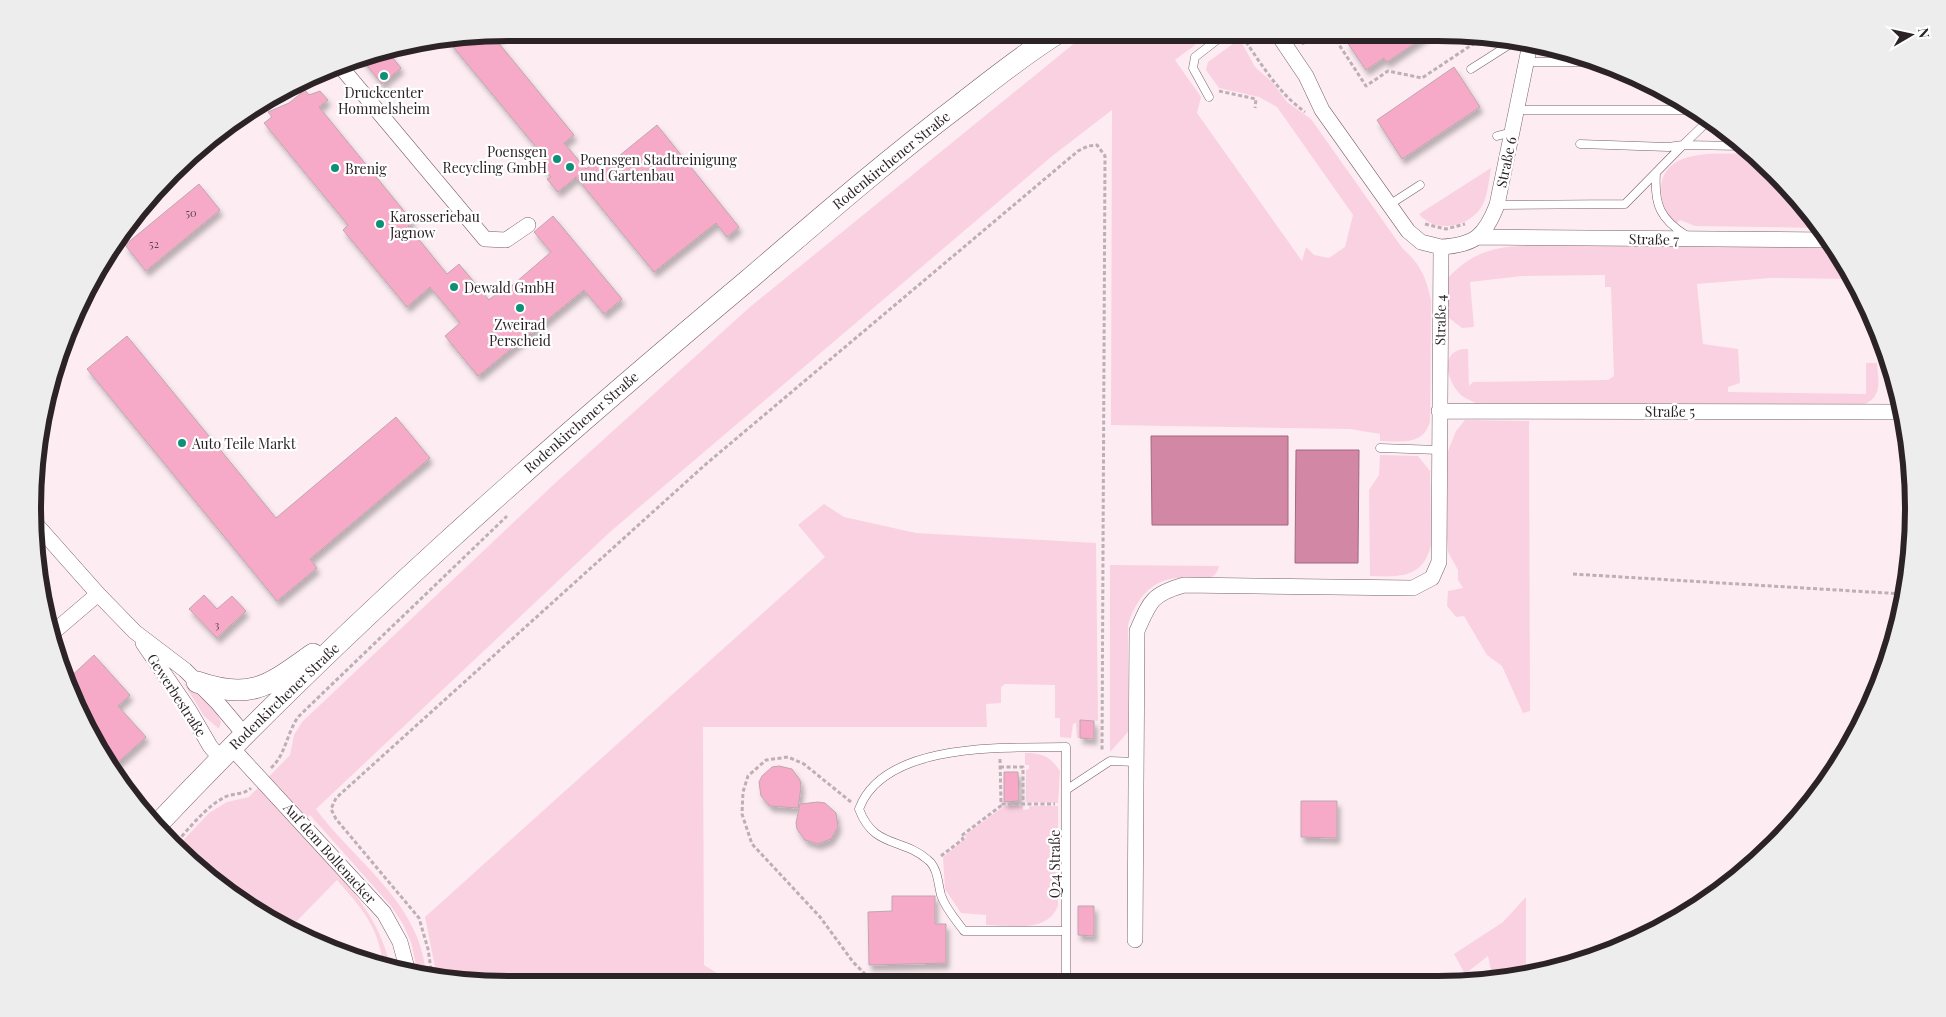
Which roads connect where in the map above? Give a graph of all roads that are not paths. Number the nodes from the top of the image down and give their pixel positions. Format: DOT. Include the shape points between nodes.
graph roads {
  1 [pos="1040,41"];
  2 [pos="1216,41"];
  3 [pos="1282,41"];
  4 [pos="1506,46"];
  5 [pos="1529,50"];
  6 [pos="1526,62"];
  7 [pos="1575,62"];
  8 [pos="1470,69"];
  9 [pos="344,71"];
  10 [pos="1209,97"];
  11 [pos="1516,110"];
  12 [pos="1681,110"];
  13 [pos="1704,125"];
  14 [pos="1512,132"];
  15 [pos="1497,136"];
  16 [pos="1580,144"];
  17 [pos="1683,145"];
  18 [pos="1732,146"];
  19 [pos="1656,173"];
  20 [pos="1420,185"];
  21 [pos="1395,201"];
  22 [pos="1497,205"];
  23 [pos="528,225"];
  24 [pos="1479,237"];
  25 [pos="1693,240"];
  26 [pos="1820,240"];
  27 [pos="1441,247"];
  28 [pos="1439,411"];
  29 [pos="1895,412"];
  30 [pos="1380,448"];
  31 [pos="1439,450"];
  32 [pos="42,531"];
  33 [pos="98,594"];
  34 [pos="57,628"];
  35 [pos="352,631"];
  36 [pos="136,632"];
  37 [pos="197,682"];
  38 [pos="232,746"];
  39 [pos="1136,762"];
  40 [pos="1066,790"];
  41 [pos="161,821"];
  42 [pos="1066,931"];
  43 [pos="1135,940"];
  44 [pos="406,964"];
  45 [pos="1066,976"];
  1 -- 35 [label="main road, Rodenkirchener Straße" via="907,145 568,431"];
  2 -- 10 [label="lane" via="1195,58 1193,68"];
  3 -- 21 [label="street" via="1306,76 1322,110"];
  4 -- 8 [label="lane"];
  5 -- 6 [label="street, Straße 6"];
  6 -- 7 [label="lane"];
  6 -- 11 [label="street, Straße 6"];
  9 -- 23 [label="street" via="486,239 506,240"];
  11 -- 12 [label="lane"];
  11 -- 14 [label="street, Straße 6"];
  13 -- 17 [label="lane"];
  14 -- 15 [label="lane"];
  14 -- 22 [label="street, Straße 6"];
  16 -- 17 [label="lane"];
  17 -- 18 [label="lane"];
  17 -- 19 [label="lane"];
  19 -- 22 [label="lane" via="1625,204"];
  19 -- 25 [label="lane" via="1655,193 1660,212 1672,227"];
  20 -- 21 [label="lane"];
  21 -- 27 [label="street" via="1408,231 1421,242"];
  22 -- 24 [label="street, Straße 6" via="1490,223"];
  24 -- 25 [label="street, Straße 7"];
  24 -- 27 [label="street" via="1464,244"];
  25 -- 26 [label="street, Straße 7"];
  27 -- 28 [label="street, Straße 4"];
  28 -- 29 [label="street, Straße 5"];
  28 -- 31 [label="street, Straße 4"];
  30 -- 31 [label="lane"];
  31 -- 39 [label="street, Straße 4" via="1439,562 1432,578 1413,588 1184,585 1163,591 1148,605 1136,630"];
  32 -- 33 [label="street, Gewerbestraße"];
  33 -- 34 [label="street"];
  33 -- 36 [label="street, Gewerbestraße"];
  35 -- 37 [label="main road" via="260,688 236,691"];
  35 -- 38 [label="main road, Rodenkirchener Straße"];
  36 -- 37 [label="street, Gewerbestraße"];
  36 -- 38 [label="street, Gewerbestraße"];
  37 -- 38 [label="street, Gewerbestraße"];
  38 -- 41 [label="main road, Rodenkirchener Straße"];
  38 -- 44 [label="street, Auf dem Bollenacker" via="384,913 400,942"];
  39 -- 40 [label="lane" via="1102,765"];
  39 -- 43 [label="street"];
  40 -- 42 [label="lane, Q24 Straße"];
  40 -- 42 [label="lane, Q24 Straße" via="1066,747 946,753 900,768 876,783 859,809 873,833 929,860 942,896 964,931"];
  42 -- 45 [label="lane, Q24 Straße"];
}
